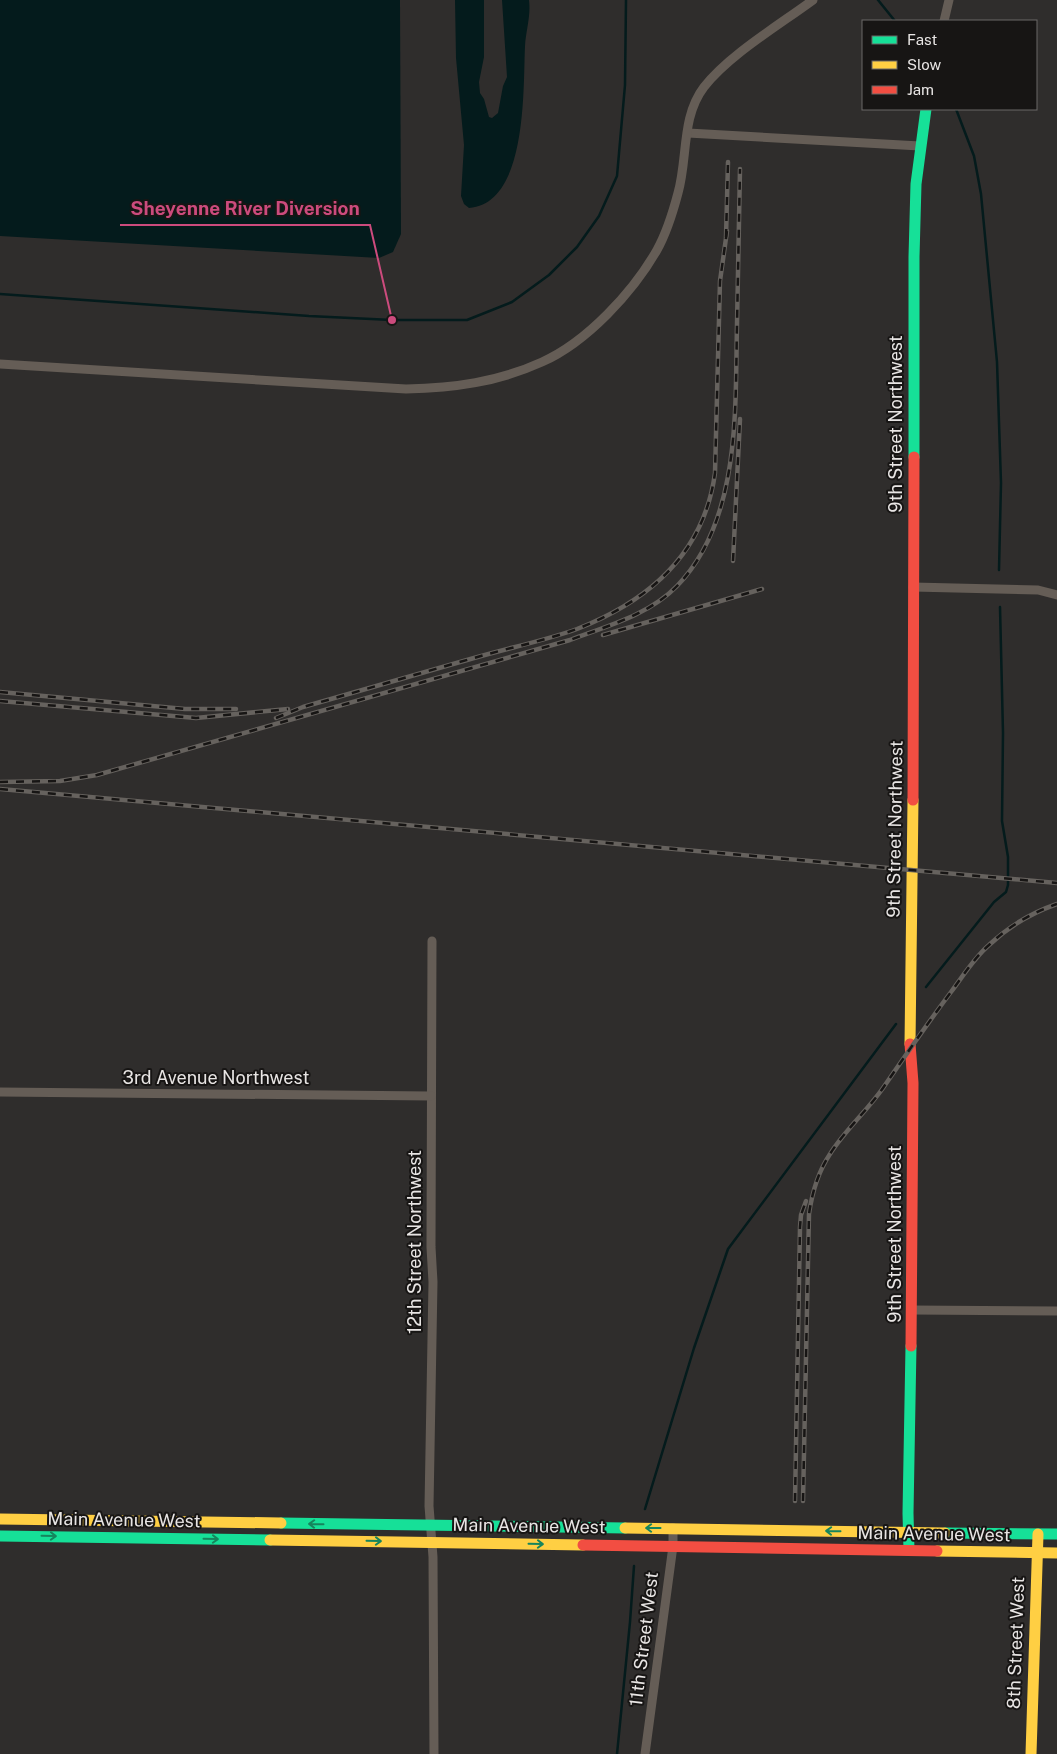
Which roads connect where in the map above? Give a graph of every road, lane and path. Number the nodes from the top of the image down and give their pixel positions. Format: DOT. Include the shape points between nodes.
graph roads {
  1 [pos="813,0"];
  2 [pos="949,0"];
  3 [pos="944,20"];
  4 [pos="926,110"];
  5 [pos="688,133"];
  6 [pos="920,146"];
  7 [pos="0,364"];
  8 [pos="913,587"];
  9 [pos="1057,595"];
  10 [pos="432,941"];
  11 [pos="0,1092"];
  12 [pos="431,1096"];
  13 [pos="912,1310"];
  14 [pos="1057,1311"];
  15 [pos="0,1518"];
  16 [pos="429,1526"];
  17 [pos="673,1528"];
  18 [pos="908,1532"];
  19 [pos="1038,1534"];
  20 [pos="1057,1534"];
  21 [pos="0,1536"];
  22 [pos="431,1542"];
  23 [pos="673,1546"];
  24 [pos="909,1550"];
  25 [pos="1037,1553"];
  26 [pos="1057,1553"];
  27 [pos="434,1754"];
  28 [pos="645,1754"];
  29 [pos="1031,1754"];
  1 -- 5 [label="street" via="730,60 703,88 690,113"];
  2 -- 3 [label="street"];
  4 -- 6 [label="main road, 9th Street Northwest"];
  5 -- 6 [label="street"];
  5 -- 7 [label="street" via="682,179 672,214 658,249 635,283 577,341 544,361 517,372 445,388 406,389"];
  6 -- 8 [label="main road, 9th Street Northwest" via="914,256"];
  8 -- 9 [label="street" via="1038,590"];
  8 -- 13 [label="main road, 9th Street Northwest"];
  10 -- 12 [label="street, 12th Street Northwest"];
  11 -- 12 [label="street, 3rd Avenue Northwest"];
  12 -- 16 [label="street, 12th Street Northwest" via="433,1282"];
  13 -- 14 [label="street"];
  13 -- 18 [label="main road, 9th Street Northwest"];
  16 -- 15 [label="main road, Main Avenue West, one-way"];
  17 -- 16 [label="main road, Main Avenue West, one-way"];
  16 -- 22 [label="street, 12th Street Northwest"];
  18 -- 17 [label="main road, Main Avenue West, one-way"];
  17 -- 23 [label="street, 11th Street West"];
  18 -- 19 [label="main road, Main Avenue West"];
  18 -- 24 [label="main road, 9th Street Northwest"];
  19 -- 20 [label="main road, Main Avenue West"];
  19 -- 25 [label="main road, 8th Street West"];
  21 -- 22 [label="main road, Main Avenue West, one-way"];
  22 -- 23 [label="main road, Main Avenue West, one-way"];
  22 -- 27 [label="street, 12th Street Northwest"];
  23 -- 24 [label="main road, Main Avenue West"];
  23 -- 28 [label="street, 11th Street West"];
  24 -- 25 [label="main road, Main Avenue West"];
  25 -- 26 [label="main road, Main Avenue West"];
  25 -- 29 [label="main road, 8th Street West"];
}
